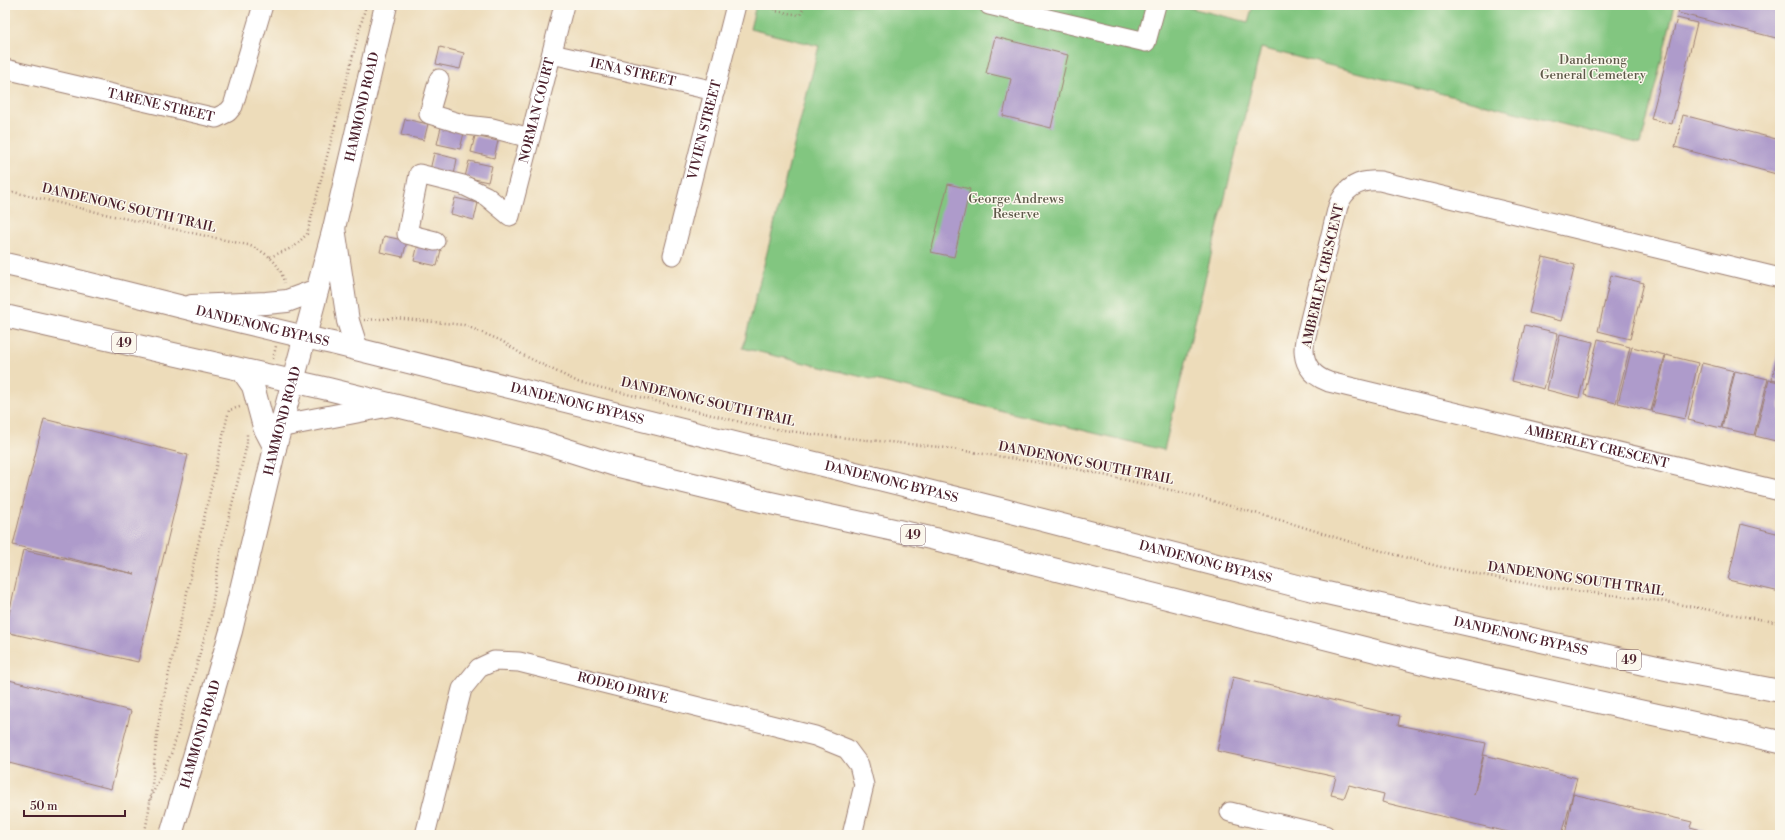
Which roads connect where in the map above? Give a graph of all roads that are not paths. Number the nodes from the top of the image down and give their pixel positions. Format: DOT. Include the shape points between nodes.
graph roads {
  1 [pos="263,5"];
  2 [pos="386,5"];
  3 [pos="564,5"];
  4 [pos="736,5"];
  5 [pos="989,5"];
  6 [pos="1156,5"];
  7 [pos="552,54"];
  8 [pos="5,69"];
  9 [pos="439,79"];
  10 [pos="715,91"];
  11 [pos="530,138"];
  12 [pos="334,228"];
  13 [pos="435,241"];
  14 [pos="673,255"];
  15 [pos="5,264"];
  16 [pos="1780,278"];
  17 [pos="317,290"];
  18 [pos="180,306"];
  19 [pos="5,316"];
  20 [pos="304,337"];
  21 [pos="356,350"];
  22 [pos="242,370"];
  23 [pos="293,381"];
  24 [pos="392,405"];
  25 [pos="281,426"];
  26 [pos="275,448"];
  27 [pos="1780,491"];
  28 [pos="1780,691"];
  29 [pos="1780,742"];
  30 [pos="1230,812"];
  31 [pos="171,835"];
  32 [pos="425,835"];
  33 [pos="852,835"];
  34 [pos="1325,835"];
  1 -- 8 [label="street, TARENE STREET" via="233,106 228,112 216,118"];
  2 -- 12 [label="main road, HAMMOND ROAD"];
  3 -- 7 [label="street, NORMAN COURT"];
  4 -- 10 [label="street, VIVIEN STREET"];
  5 -- 6 [label="street" via="1146,42"];
  7 -- 10 [label="street, IENA STREET"];
  7 -- 11 [label="street, NORMAN COURT"];
  9 -- 11 [label="street" via="429,114"];
  10 -- 14 [label="street, VIVIEN STREET"];
  11 -- 13 [label="street, NORMAN COURT" via="510,216 486,196 463,185 419,174 407,234"];
  12 -- 17 [label="main road, HAMMOND ROAD"];
  12 -- 21 [label="main road" via="348,322"];
  15 -- 18 [label="main road, DANDENONG BYPASS / 49"];
  16 -- 27 [label="street, AMBERLEY CRESCENT" via="1388,183 1360,182 1340,199 1304,351 1310,370 1329,382"];
  17 -- 18 [label="main road" via="287,301 266,304"];
  17 -- 20 [label="main road, HAMMOND ROAD"];
  18 -- 20 [label="main road, DANDENONG BYPASS / 49"];
  19 -- 22 [label="main road, 49"];
  20 -- 21 [label="main road, DANDENONG BYPASS / 49"];
  20 -- 23 [label="main road, HAMMOND ROAD"];
  21 -- 28 [label="main road, DANDENONG BYPASS / 49" via="1004,510 1309,589"];
  22 -- 23 [label="main road, 49"];
  22 -- 26 [label="main road" via="253,386 264,427"];
  23 -- 24 [label="main road, 49"];
  23 -- 25 [label="main road, HAMMOND ROAD"];
  24 -- 25 [label="main road"];
  24 -- 29 [label="main road, 49" via="539,441 614,464 751,499 935,540 1435,666"];
  25 -- 26 [label="main road, HAMMOND ROAD"];
  26 -- 31 [label="main road, HAMMOND ROAD" via="231,631"];
  30 -- 34 [label="street"];
  32 -- 33 [label="street, RODEO DRIVE" via="462,689 479,668 494,662 519,662 815,736 847,749 859,765 864,785"];
}
